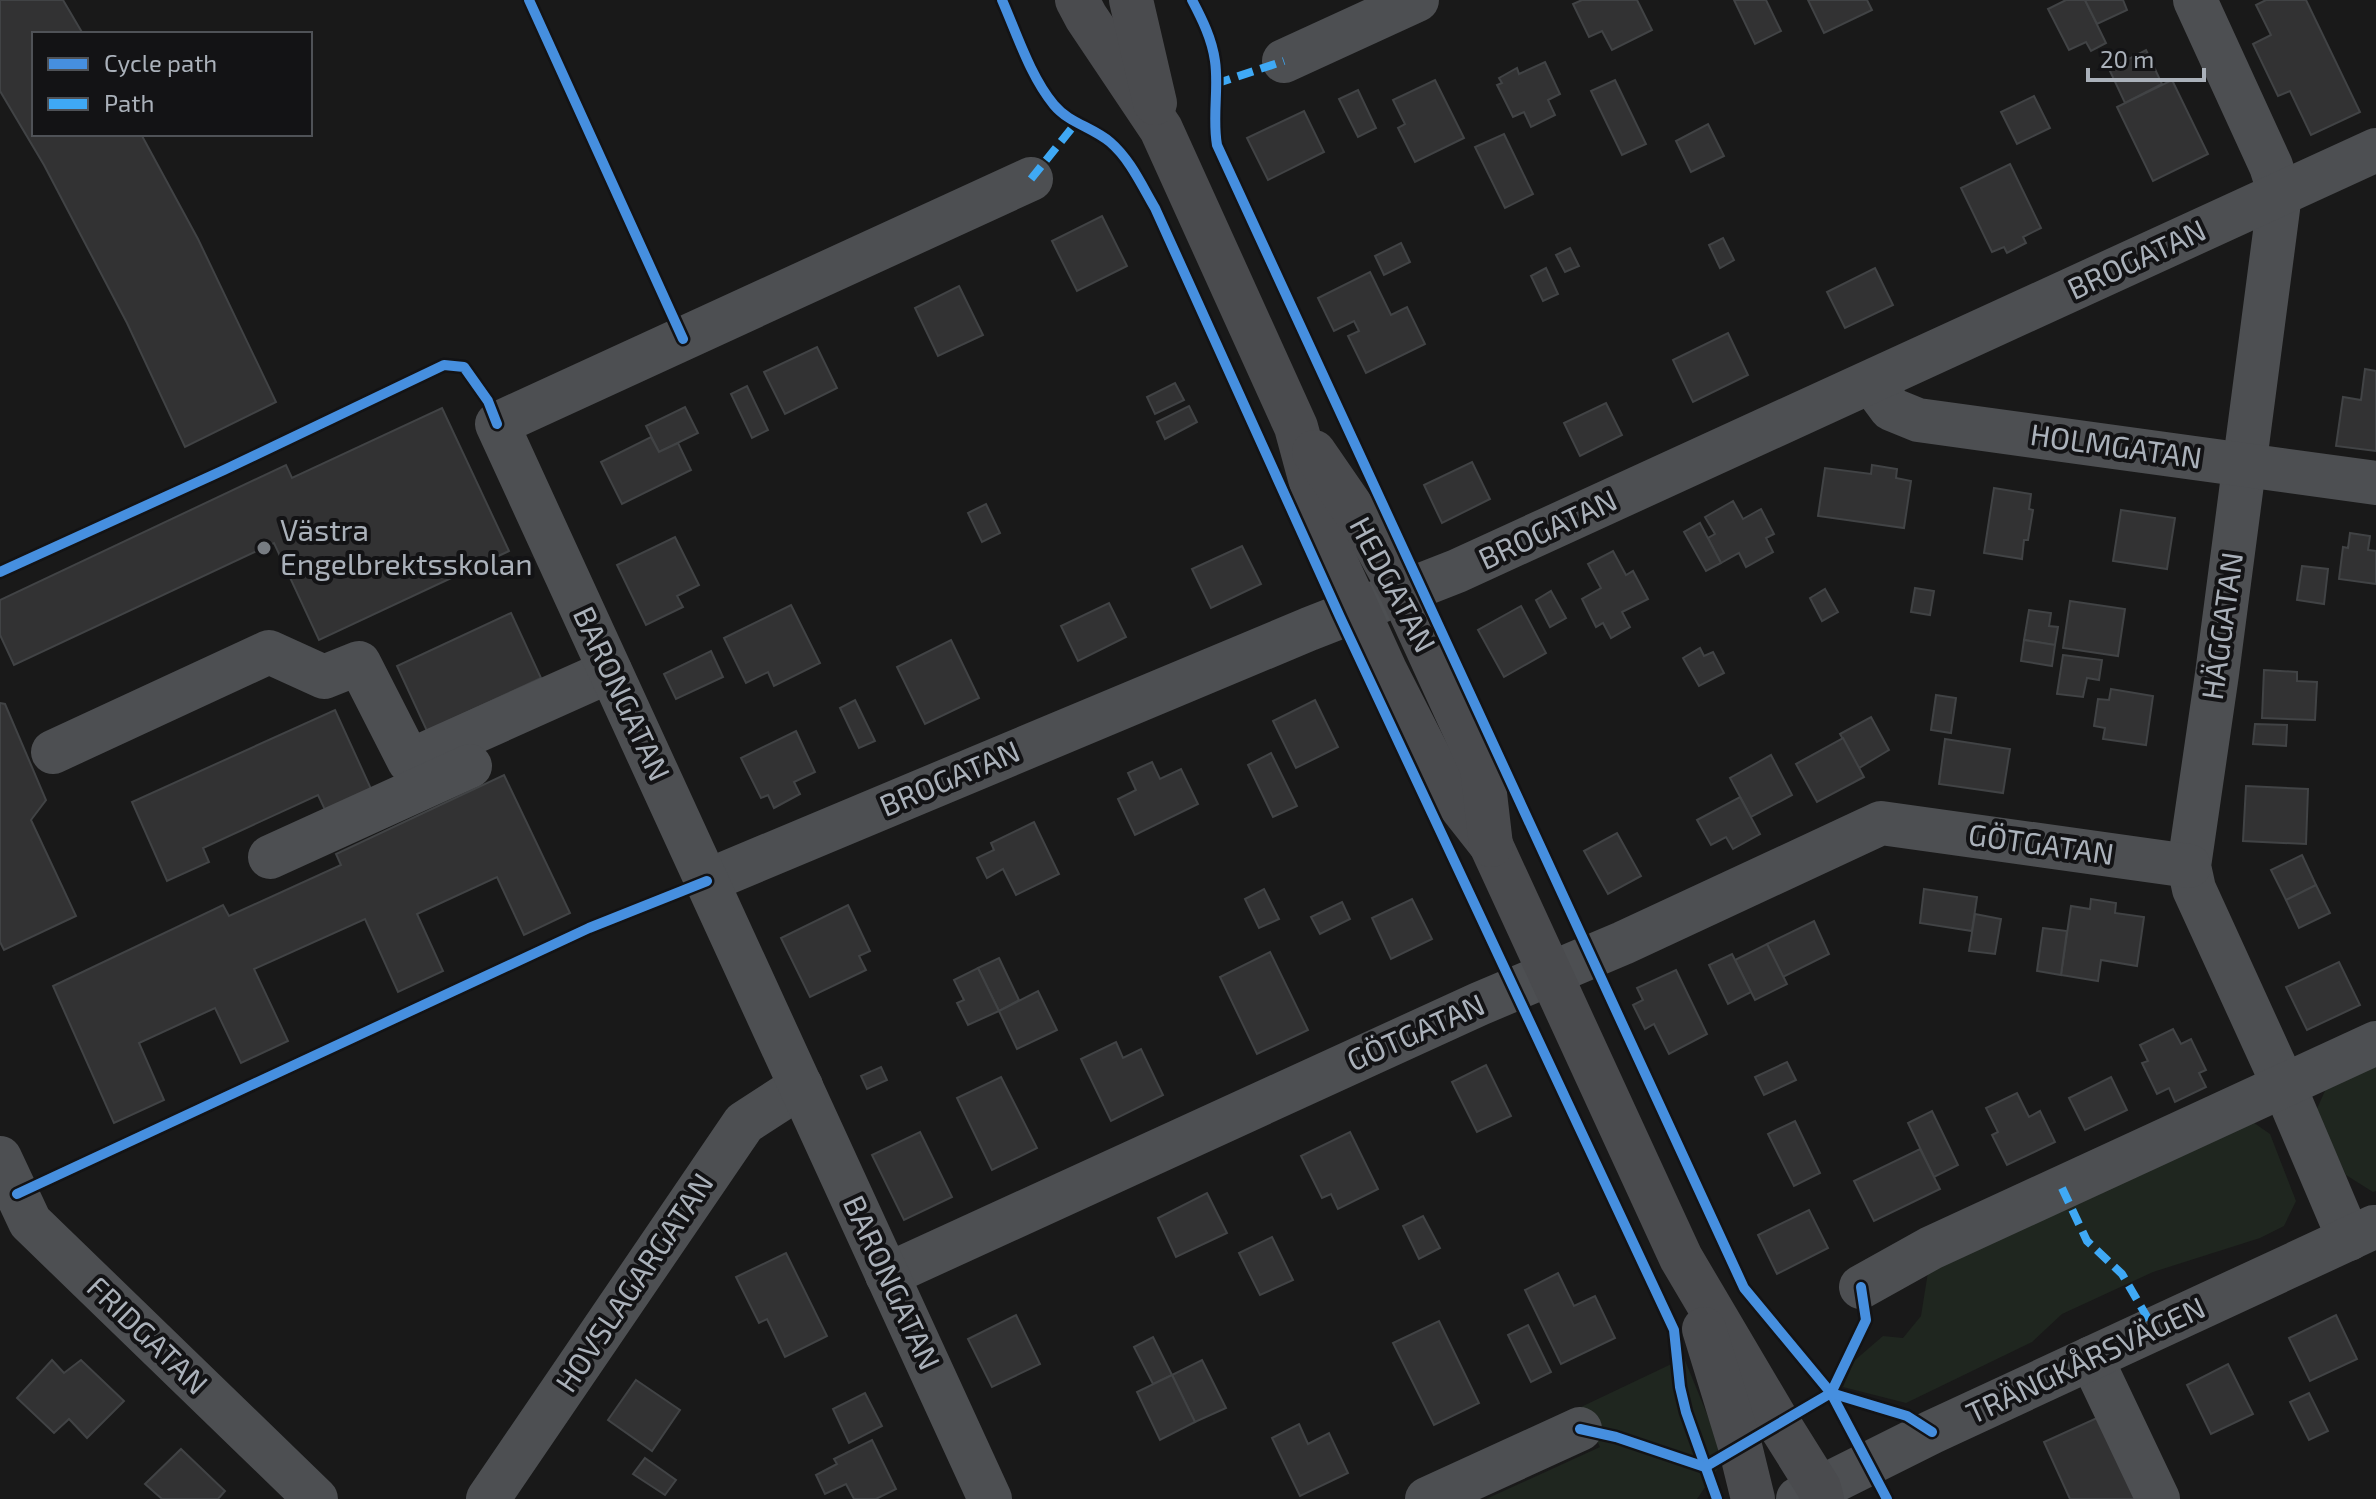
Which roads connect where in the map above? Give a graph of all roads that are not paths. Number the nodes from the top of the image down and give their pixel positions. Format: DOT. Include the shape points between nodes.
graph roads {
  1 [pos="1077,0"];
  2 [pos="1131,0"];
  3 [pos="1417,0"];
  4 [pos="2195,0"];
  5 [pos="1284,61"];
  6 [pos="1161,129"];
  7 [pos="2376,150"];
  8 [pos="1031,179"];
  9 [pos="2280,194"];
  10 [pos="1871,382"];
  11 [pos="1296,427"];
  12 [pos="2244,464"];
  13 [pos="2376,483"];
  14 [pos="1402,593"];
  15 [pos="1357,610"];
  16 [pos="616,684"];
  17 [pos="53,752"];
  18 [pos="1491,845"];
  19 [pos="270,857"];
  20 [pos="2189,866"];
  21 [pos="707,881"];
  22 [pos="1550,974"];
  23 [pos="2376,1043"];
  24 [pos="801,1086"];
  25 [pos="2284,1086"];
  26 [pos="6,1185"];
  27 [pos="2362,1233"];
  28 [pos="1681,1258"];
  29 [pos="887,1275"];
  30 [pos="1861,1287"];
  31 [pos="2091,1358"];
  32 [pos="1580,1429"];
  33 [pos="1813,1495"];
  34 [pos="316,1499"];
  35 [pos="488,1499"];
  36 [pos="990,1499"];
  37 [pos="1427,1499"];
  38 [pos="1753,1499"];
  39 [pos="2158,1499"];
  1 -- 6 [label="main road, HEDGATAN"];
  2 -- 6 [label="main road, HEDGATAN"];
  3 -- 5 [label="street"];
  4 -- 9 [label="street, HÄGGATAN"];
  6 -- 11 [label="main road, HEDGATAN"];
  7 -- 9 [label="street, BROGATAN"];
  8 -- 16 [label="street, BARONGATAN" via="497,424"];
  9 -- 10 [label="street, BROGATAN"];
  9 -- 12 [label="street, HÄGGATAN"];
  10 -- 12 [label="street, HOLMGATAN" via="1891,409 1918,420"];
  10 -- 14 [label="street, BROGATAN"];
  11 -- 14 [label="main road, HEDGATAN" via="1367,529"];
  11 -- 15 [label="main road, HEDGATAN" via="1328,545"];
  12 -- 13 [label="street, HOLMGATAN"];
  12 -- 20 [label="street, HÄGGATAN"];
  14 -- 15 [label="street, BROGATAN"];
  14 -- 18 [label="main road, HEDGATAN" via="1482,768"];
  15 -- 18 [label="main road, HEDGATAN" via="1443,784"];
  15 -- 21 [label="street, BROGATAN"];
  16 -- 17 [label="street" via="409,761 359,663 324,677 269,652"];
  16 -- 19 [label="street"];
  16 -- 21 [label="street, BARONGATAN"];
  18 -- 22 [label="main road, HEDGATAN"];
  20 -- 22 [label="street, GÖTGATAN" via="1881,823"];
  20 -- 25 [label="street, HÄGGATAN" via="2194,889"];
  21 -- 24 [label="street, BARONGATAN"];
  22 -- 28 [label="main road, HEDGATAN"];
  22 -- 29 [label="street, GÖTGATAN"];
  23 -- 25 [label="street"];
  24 -- 29 [label="street, BARONGATAN"];
  24 -- 35 [label="street, HOVSLAGARGATAN" via="744,1123"];
  25 -- 27 [label="street, HÄGGATAN"];
  25 -- 30 [label="street" via="1931,1248"];
  26 -- 34 [label="street, FRIDGATAN" via="30,1222"];
  27 -- 31 [label="street, TRÄNGKÅRSVÄGEN"];
  28 -- 33 [label="main road" via="1779,1424"];
  28 -- 38 [label="main road"];
  29 -- 36 [label="street, BARONGATAN"];
  31 -- 33 [label="street, TRÄNGKÅRSVÄGEN"];
  31 -- 39 [label="street"];
  32 -- 37 [label="street"];
}
